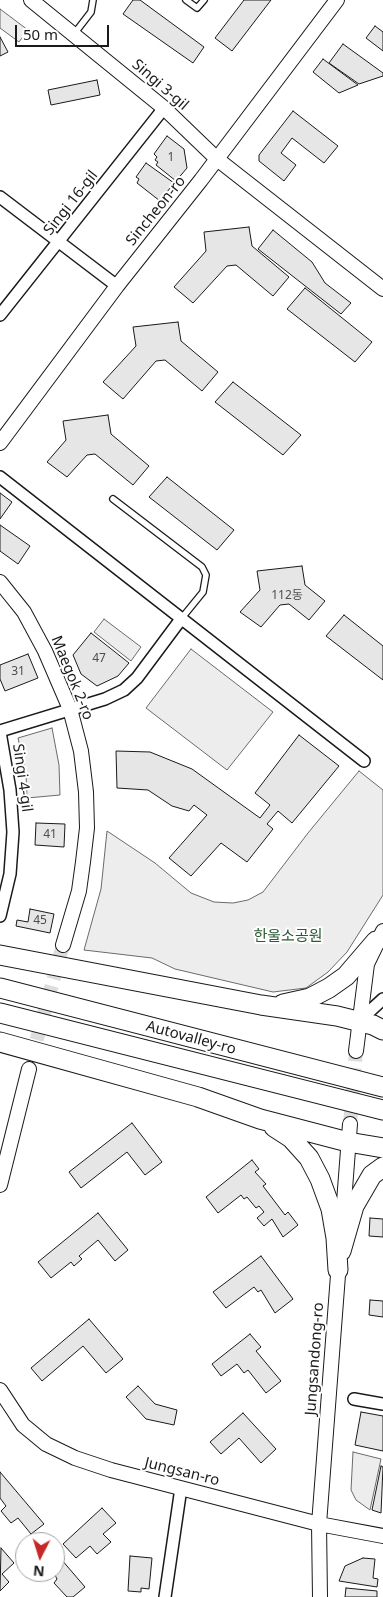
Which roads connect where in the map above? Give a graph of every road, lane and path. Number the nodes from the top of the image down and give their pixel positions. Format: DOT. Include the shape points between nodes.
graph roads {
  1 [pos="93,0"];
  2 [pos="186,0"];
  3 [pos="204,0"];
  4 [pos="337,0"];
  5 [pos="38,2"];
  6 [pos="74,34"];
  7 [pos="164,108"];
  8 [pos="217,159"];
  9 [pos="0,197"];
  10 [pos="58,243"];
  11 [pos="117,286"];
  12 [pos="383,289"];
  13 [pos="0,315"];
  14 [pos="0,443"];
  15 [pos="0,477"];
  16 [pos="113,499"];
  17 [pos="0,582"];
  18 [pos="182,619"];
  19 [pos="70,709"];
  20 [pos="0,732"];
  21 [pos="364,761"];
  22 [pos="0,916"];
  23 [pos="380,936"];
  24 [pos="63,945"];
  25 [pos="0,955"];
  26 [pos="0,988"];
  27 [pos="383,999"];
  28 [pos="261,1005"];
  29 [pos="0,1013"];
  30 [pos="358,1022"];
  31 [pos="383,1030"];
  32 [pos="0,1042"];
  33 [pos="356,1051"];
  34 [pos="29,1069"];
  35 [pos="383,1087"];
  36 [pos="383,1110"];
  37 [pos="260,1119"];
  38 [pos="349,1133"];
  39 [pos="383,1148"];
  40 [pos="383,1167"];
  41 [pos="0,1185"];
  42 [pos="339,1265"];
  43 [pos="0,1390"];
  44 [pos="354,1399"];
  45 [pos="383,1404"];
  46 [pos="181,1488"];
  47 [pos="320,1524"];
  48 [pos="383,1536"];
  49 [pos="165,1597"];
  50 [pos="320,1597"];
  1 -- 6 [label="lane" via="91,12"];
  2 -- 3 [label="lane" via="197,8"];
  4 -- 8 [label="street, Sincheon-ro"];
  5 -- 6 [label="street, Singi 3-gil"];
  6 -- 7 [label="street, Singi 3-gil"];
  7 -- 8 [label="street, Singi 3-gil"];
  7 -- 10 [label="street, Singi 16-gil"];
  8 -- 11 [label="street, Sincheon-ro"];
  8 -- 12 [label="street, Singi 3-gil"];
  9 -- 10 [label="street"];
  10 -- 11 [label="street"];
  10 -- 13 [label="street, Singi 16-gil"];
  11 -- 14 [label="street, Sincheon-ro"];
  15 -- 18 [label="street"];
  16 -- 18 [label="lane" via="202,567 206,575 203,592"];
  17 -- 19 [label="street, Maegok 2-ro" via="24,612"];
  18 -- 19 [label="street" via="124,690"];
  18 -- 21 [label="street"];
  19 -- 20 [label="street"];
  19 -- 24 [label="street, Maegok 2-ro" via="81,751 87,828 79,891"];
  20 -- 22 [label="street, Singi 4-gil" via="13,832 10,874"];
  23 -- 28 [label="highway" via="346,976 329,988 310,998"];
  23 -- 30 [label="street" via="367,964"];
  25 -- 28 [label="highway"];
  26 -- 35 [label="highway, Autovalley-ro"];
  27 -- 30 [label="street"];
  28 -- 30 [label="highway"];
  29 -- 36 [label="highway, Autovalley-ro"];
  30 -- 31 [label="highway"];
  30 -- 33 [label="street"];
  32 -- 37 [label="highway" via="198,1097"];
  34 -- 41 [label="street"];
  37 -- 38 [label="highway"];
  37 -- 42 [label="highway" via="291,1138 320,1179 331,1209"];
  38 -- 39 [label="highway"];
  38 -- 42 [label="street, Jungsandong-ro"];
  40 -- 42 [label="highway" via="372,1175 354,1206"];
  42 -- 47 [label="street, Jungsandong-ro"];
  43 -- 46 [label="street, Jungsan-ro" via="23,1424 46,1444 111,1470"];
  44 -- 45 [label="street"];
  46 -- 47 [label="street, Jungsan-ro"];
  46 -- 49 [label="street"];
  47 -- 48 [label="street, Jungsan-ro"];
  47 -- 50 [label="street, Jungsandong-ro"];
}
